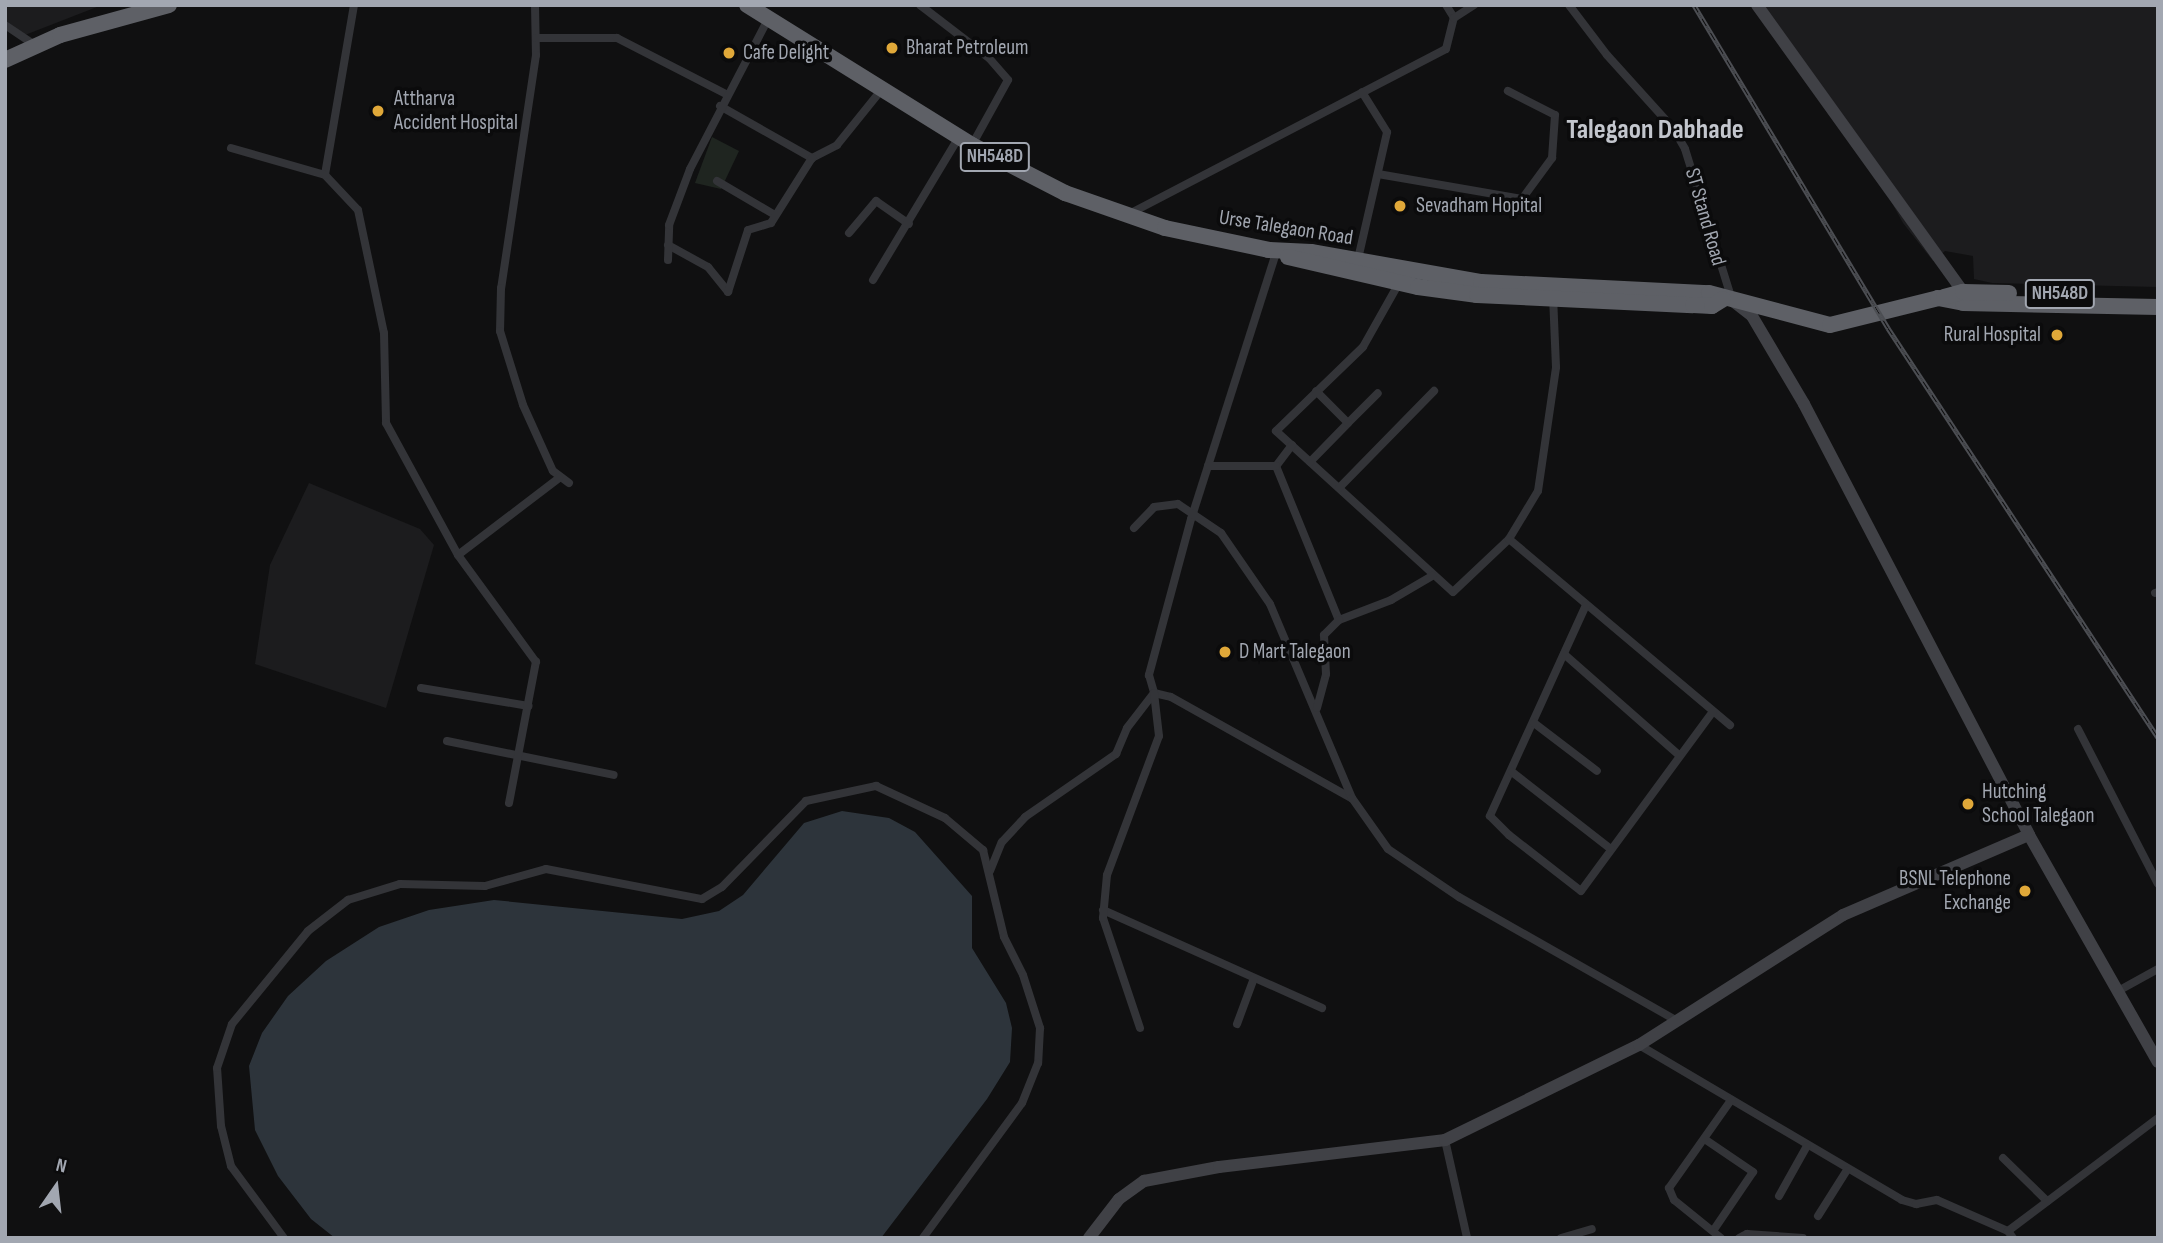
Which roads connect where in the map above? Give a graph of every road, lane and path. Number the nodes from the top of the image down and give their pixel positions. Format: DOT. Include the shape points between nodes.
graph roads {
  1 [pos="354,5"];
  2 [pos="535,5"];
  3 [pos="747,5"];
  4 [pos="920,5"];
  5 [pos="1446,5"];
  6 [pos="1474,5"];
  7 [pos="1569,5"];
  8 [pos="1757,5"];
  9 [pos="161,6"];
  10 [pos="769,17"];
  11 [pos="1454,18"];
  12 [pos="5,24"];
  13 [pos="536,38"];
  14 [pos="36,46"];
  15 [pos="5,60"];
  16 [pos="882,89"];
  17 [pos="1508,91"];
  18 [pos="1362,92"];
  19 [pos="726,94"];
  20 [pos="720,106"];
  21 [pos="966,141"];
  22 [pos="231,148"];
  23 [pos="812,158"];
  24 [pos="1378,174"];
  25 [pos="325,175"];
  26 [pos="717,181"];
  27 [pos="775,215"];
  28 [pos="1126,216"];
  29 [pos="909,224"];
  30 [pos="849,233"];
  31 [pos="668,245"];
  32 [pos="1272,252"];
  33 [pos="668,260"];
  34 [pos="1358,260"];
  35 [pos="873,279"];
  36 [pos="1399,283"];
  37 [pos="1963,292"];
  38 [pos="1553,294"];
  39 [pos="2158,297"];
  40 [pos="1938,298"];
  41 [pos="1723,302"];
  42 [pos="2158,307"];
  43 [pos="1317,391"];
  44 [pos="1434,391"];
  45 [pos="1378,393"];
  46 [pos="1348,423"];
  47 [pos="1292,445"];
  48 [pos="1310,462"];
  49 [pos="1208,466"];
  50 [pos="1276,466"];
  51 [pos="559,478"];
  52 [pos="569,483"];
  53 [pos="1339,488"];
  54 [pos="1192,514"];
  55 [pos="1134,528"];
  56 [pos="1509,539"];
  57 [pos="458,555"];
  58 [pos="1432,576"];
  59 [pos="1586,605"];
  60 [pos="1339,620"];
  61 [pos="1564,654"];
  62 [pos="421,688"];
  63 [pos="1154,693"];
  64 [pos="528,706"];
  65 [pos="1317,708"];
  66 [pos="1713,711"];
  67 [pos="1534,723"];
  68 [pos="1730,725"];
  69 [pos="2078,729"];
  70 [pos="447,741"];
  71 [pos="518,755"];
  72 [pos="1680,756"];
  73 [pos="1597,771"];
  74 [pos="1512,772"];
  75 [pos="614,775"];
  76 [pos="1352,798"];
  77 [pos="509,803"];
  78 [pos="2029,835"];
  79 [pos="1611,849"];
  80 [pos="990,873"];
  81 [pos="2158,884"];
  82 [pos="1103,910"];
  83 [pos="2158,969"];
  84 [pos="1254,978"];
  85 [pos="2118,991"];
  86 [pos="1322,1008"];
  87 [pos="1677,1021"];
  88 [pos="1237,1024"];
  89 [pos="1140,1028"];
  90 [pos="1639,1045"];
  91 [pos="2158,1062"];
  92 [pos="1731,1100"];
  93 [pos="2158,1118"];
  94 [pos="1445,1140"];
  95 [pos="1706,1140"];
  96 [pos="1807,1146"];
  97 [pos="2003,1158"];
  98 [pos="1847,1170"];
  99 [pos="1779,1196"];
  100 [pos="2047,1201"];
  101 [pos="1818,1216"];
  102 [pos="1592,1228"];
  103 [pos="1713,1231"];
  104 [pos="2011,1234"];
  105 [pos="284,1238"];
  106 [pos="923,1238"];
  107 [pos="1089,1238"];
  108 [pos="1466,1238"];
  109 [pos="1562,1238"];
  110 [pos="1721,1238"];
  111 [pos="1739,1238"];
  112 [pos="1803,1238"];
  1 -- 25 [label="street"];
  2 -- 13 [label="street"];
  3 -- 10 [label="highway, Urse Talegaon Road / NH548D"];
  4 -- 21 [label="street" via="989,58 1008,80"];
  5 -- 11 [label="street"];
  6 -- 11 [label="street"];
  7 -- 41 [label="street, ST Stand Road" via="1679,139"];
  8 -- 37 [label="street"];
  9 -- 14 [label="highway"];
  10 -- 16 [label="highway, Urse Talegaon Road / NH548D"];
  10 -- 19 [label="street"];
  11 -- 18 [label="street" via="1446,49"];
  12 -- 14 [label="street"];
  13 -- 19 [label="street" via="617,38"];
  13 -- 51 [label="street" via="501,288 500,331 523,405"];
  14 -- 15 [label="highway"];
  16 -- 21 [label="highway, Urse Talegaon Road / NH548D"];
  16 -- 23 [label="street" via="837,145"];
  17 -- 24 [label="street" via="1555,115 1552,158 1522,199"];
  18 -- 24 [label="street" via="1387,132"];
  18 -- 28 [label="street"];
  19 -- 20 [label="street"];
  20 -- 23 [label="street"];
  20 -- 31 [label="street" via="675,206"];
  21 -- 28 [label="highway, Urse Talegaon Road / NH548D" via="1065,192"];
  21 -- 29 [label="street"];
  22 -- 25 [label="street"];
  23 -- 27 [label="street"];
  24 -- 34 [label="street"];
  25 -- 57 [label="street" via="358,210 384,333 386,423"];
  26 -- 27 [label="street"];
  27 -- 31 [label="street" via="771,223 748,230 728,292 708,267"];
  28 -- 32 [label="highway, Urse Talegaon Road / NH548D"];
  29 -- 30 [label="street" via="876,201"];
  29 -- 35 [label="street"];
  31 -- 33 [label="street"];
  32 -- 34 [label="highway, Urse Talegaon Road / NH548D"];
  32 -- 36 [label="highway, NH548D"];
  32 -- 49 [label="street"];
  34 -- 38 [label="highway, Urse Talegaon Road / NH548D"];
  36 -- 38 [label="highway, NH548D"];
  36 -- 43 [label="street" via="1363,347"];
  37 -- 39 [label="highway, NH548D"];
  37 -- 40 [label="highway, NH548D"];
  38 -- 41 [label="highway, Urse Talegaon Road / NH548D" via="1709,293"];
  38 -- 56 [label="street" via="1556,367 1538,491"];
  40 -- 41 [label="highway, Urse Talegaon Road / NH548D" via="1830,325"];
  40 -- 42 [label="highway, NH548D" via="1963,303"];
  41 -- 78 [label="street" via="1752,316 1804,404"];
  43 -- 46 [label="street"];
  43 -- 47 [label="street" via="1276,431"];
  44 -- 53 [label="street"];
  45 -- 46 [label="street"];
  46 -- 48 [label="street"];
  47 -- 48 [label="street"];
  47 -- 50 [label="street"];
  48 -- 53 [label="street"];
  49 -- 50 [label="street"];
  49 -- 54 [label="street"];
  50 -- 60 [label="street"];
  51 -- 52 [label="street"];
  51 -- 57 [label="street"];
  53 -- 58 [label="street"];
  54 -- 55 [label="street" via="1178,504 1154,507"];
  54 -- 63 [label="street" via="1149,675"];
  54 -- 65 [label="street" via="1221,533 1270,604"];
  56 -- 58 [label="street" via="1454,593"];
  56 -- 59 [label="street"];
  57 -- 64 [label="street" via="536,662"];
  58 -- 60 [label="street" via="1391,600"];
  59 -- 61 [label="street"];
  59 -- 66 [label="street"];
  60 -- 65 [label="street" via="1324,635 1326,674"];
  61 -- 67 [label="street"];
  61 -- 72 [label="street"];
  62 -- 64 [label="street"];
  63 -- 76 [label="street" via="1171,697"];
  63 -- 80 [label="street" via="1127,727 1116,754 1024,817 1002,842"];
  63 -- 82 [label="street" via="1159,736 1107,875"];
  64 -- 71 [label="street"];
  65 -- 76 [label="street"];
  66 -- 68 [label="street"];
  66 -- 72 [label="street"];
  67 -- 73 [label="street"];
  67 -- 74 [label="street"];
  69 -- 81 [label="street"];
  70 -- 71 [label="street"];
  71 -- 75 [label="street"];
  71 -- 77 [label="street"];
  72 -- 79 [label="street"];
  74 -- 79 [label="street"];
  74 -- 79 [label="street" via="1490,816 1560,875 1581,891"];
  76 -- 87 [label="street" via="1388,849 1459,897"];
  78 -- 85 [label="street"];
  78 -- 87 [label="street" via="1843,915"];
  80 -- 105 [label="street" via="983,850 945,818 892,790 863,786 821,795 798,806 722,887 702,899 546,869 485,886 400,884 348,901 301,937 232,1024 220,1053 221,1126 231,1166"];
  80 -- 106 [label="street" via="1004,937 1038,1020 1038,1063 1022,1103"];
  82 -- 84 [label="street"];
  82 -- 89 [label="street" via="1108,940"];
  83 -- 85 [label="street"];
  84 -- 86 [label="street"];
  84 -- 88 [label="street"];
  85 -- 91 [label="street"];
  87 -- 90 [label="street"];
  90 -- 92 [label="street"];
  90 -- 94 [label="street"];
  92 -- 95 [label="street"];
  92 -- 96 [label="street"];
  93 -- 100 [label="street"];
  94 -- 107 [label="street" via="1193,1170 1144,1181 1119,1199"];
  94 -- 108 [label="street"];
  95 -- 103 [label="street" via="1669,1188 1674,1200"];
  95 -- 103 [label="street" via="1753,1172"];
  96 -- 98 [label="street"];
  96 -- 99 [label="street"];
  97 -- 100 [label="street"];
  98 -- 101 [label="street"];
  98 -- 104 [label="street" via="1902,1200 1916,1204 1937,1200"];
  100 -- 104 [label="street"];
  102 -- 109 [label="street"];
  103 -- 110 [label="street"];
  111 -- 112 [label="street" via="1747,1234"];
}
